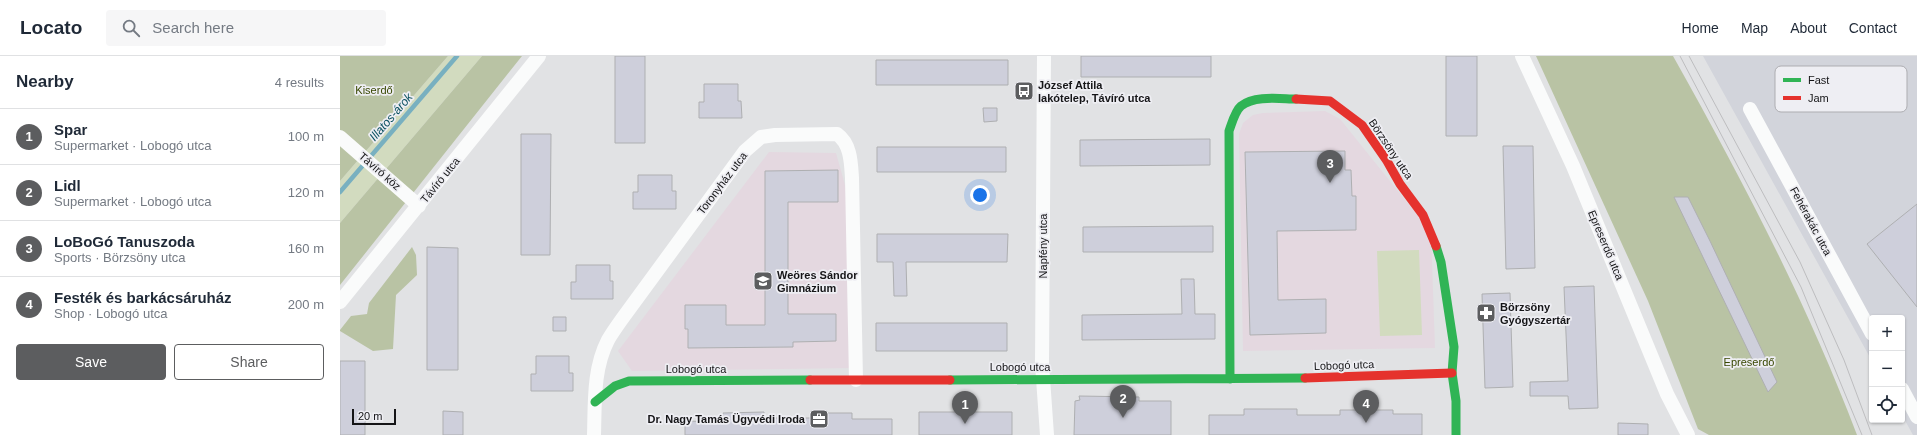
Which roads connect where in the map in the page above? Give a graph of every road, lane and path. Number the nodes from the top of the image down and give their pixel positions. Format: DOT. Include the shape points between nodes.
graph roads {
  1 [pos="539,56"];
  2 [pos="1044,56"];
  3 [pos="1522,56"];
  4 [pos="1750,109"];
  5 [pos="340,137"];
  6 [pos="419,206"];
  7 [pos="340,302"];
  8 [pos="1869,328"];
  9 [pos="1452,373"];
  10 [pos="1042,379"];
  11 [pos="1230,379"];
  12 [pos="856,380"];
  13 [pos="1905,395"];
  14 [pos="595,402"];
  15 [pos="1917,417"];
  16 [pos="594,435"];
  17 [pos="1047,435"];
  18 [pos="1456,435"];
  19 [pos="1688,435"];
  1 -- 6 [label="street, Távíró utca"];
  2 -- 10 [label="street, Napfény utca"];
  3 -- 19 [label="street, Epreserdő utca" via="1572,166 1667,394"];
  4 -- 8 [label="street, Fehérakác utca"];
  5 -- 6 [label="street, Távíró köz"];
  6 -- 7 [label="street, Távíró utca"];
  9 -- 11 [label="street, Lobogó utca"];
  9 -- 11 [label="street, Börzsöny utca" via="1454,347 1448,302 1436,247 1423,215 1362,125 1330,100 1256,100 1241,106 1229,131"];
  9 -- 18 [label="street, Börzsöny utca" via="1456,401"];
  10 -- 11 [label="street, Lobogó utca"];
  10 -- 12 [label="street, Lobogó utca"];
  10 -- 17 [label="street, Napfény utca"];
  12 -- 14 [label="street, Lobogó utca" via="629,381 612,387"];
  12 -- 14 [label="street, Toronyház utca" via="852,178 848,148 842,137 837,134 775,135 761,137 745,151 622,319 608,340 603,354 596,380"];
  13 -- 15 [label="street"];
  14 -- 16 [label="street, Toronyház utca"];
}
